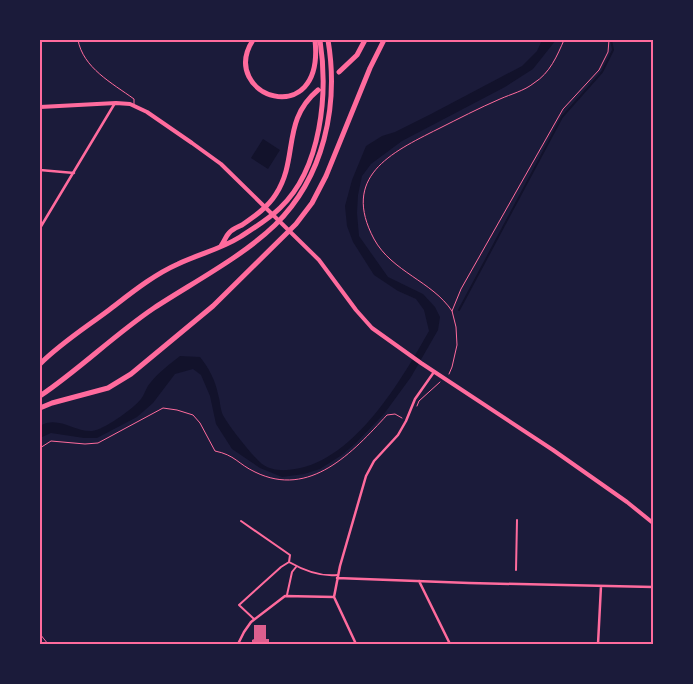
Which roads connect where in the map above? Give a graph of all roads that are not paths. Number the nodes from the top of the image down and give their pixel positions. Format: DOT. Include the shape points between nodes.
graph roads {
  1 [pos="78,40"];
  2 [pos="253,40"];
  3 [pos="315,40"];
  4 [pos="320,40"];
  5 [pos="328,40"];
  6 [pos="365,40"];
  7 [pos="384,40"];
  8 [pos="339,72"];
  9 [pos="318,90"];
  10 [pos="116,103"];
  11 [pos="134,106"];
  12 [pos="40,107"];
  13 [pos="40,170"];
  14 [pos="74,173"];
  15 [pos="40,228"];
  16 [pos="220,248"];
  17 [pos="40,364"];
  18 [pos="434,372"];
  19 [pos="40,396"];
  20 [pos="40,408"];
  21 [pos="517,520"];
  22 [pos="241,521"];
  23 [pos="653,522"];
  24 [pos="289,562"];
  25 [pos="297,566"];
  26 [pos="516,570"];
  27 [pos="338,576"];
  28 [pos="419,581"];
  29 [pos="601,586"];
  30 [pos="653,587"];
  31 [pos="287,595"];
  32 [pos="334,597"];
  33 [pos="254,619"];
  34 [pos="238,644"];
  35 [pos="356,644"];
  36 [pos="450,644"];
  37 [pos="598,644"];
  1 -- 11 [label="lane" via="82,54 92,67 134,99"];
  2 -- 3 [label="highway" via="245,55 247,74 259,90 277,97 296,93 311,79 316,61"];
  4 -- 16 [label="highway" via="323,100 315,143 302,177 280,208"];
  5 -- 19 [label="highway" via="332,84 325,138 307,184 287,212 253,243 152,310"];
  6 -- 8 [label="highway" via="357,55"];
  7 -- 20 [label="highway" via="326,176 296,224 214,306 131,374 108,388"];
  9 -- 16 [label="highway" via="303,106 294,125 285,173 276,194 260,213 230,232"];
  10 -- 11 [label="main road"];
  10 -- 12 [label="main road"];
  10 -- 14 [label="street"];
  11 -- 18 [label="main road" via="221,164 326,268 364,319 386,339"];
  13 -- 14 [label="street"];
  14 -- 15 [label="street"];
  16 -- 17 [label="highway" via="177,264 72,336"];
  18 -- 23 [label="main road" via="553,450"];
  18 -- 27 [label="street" via="415,399 398,435 374,461 366,476"];
  21 -- 26 [label="street"];
  22 -- 24 [label="street" via="290,555"];
  24 -- 25 [label="street"];
  24 -- 33 [label="street" via="239,605"];
  25 -- 27 [label="street"];
  25 -- 31 [label="street" via="292,572"];
  27 -- 28 [label="street"];
  27 -- 32 [label="street"];
  28 -- 29 [label="street"];
  28 -- 36 [label="street"];
  29 -- 30 [label="street"];
  29 -- 37 [label="street"];
  31 -- 32 [label="street"];
  31 -- 33 [label="street"];
  32 -- 35 [label="street"];
  33 -- 34 [label="street"];
}
